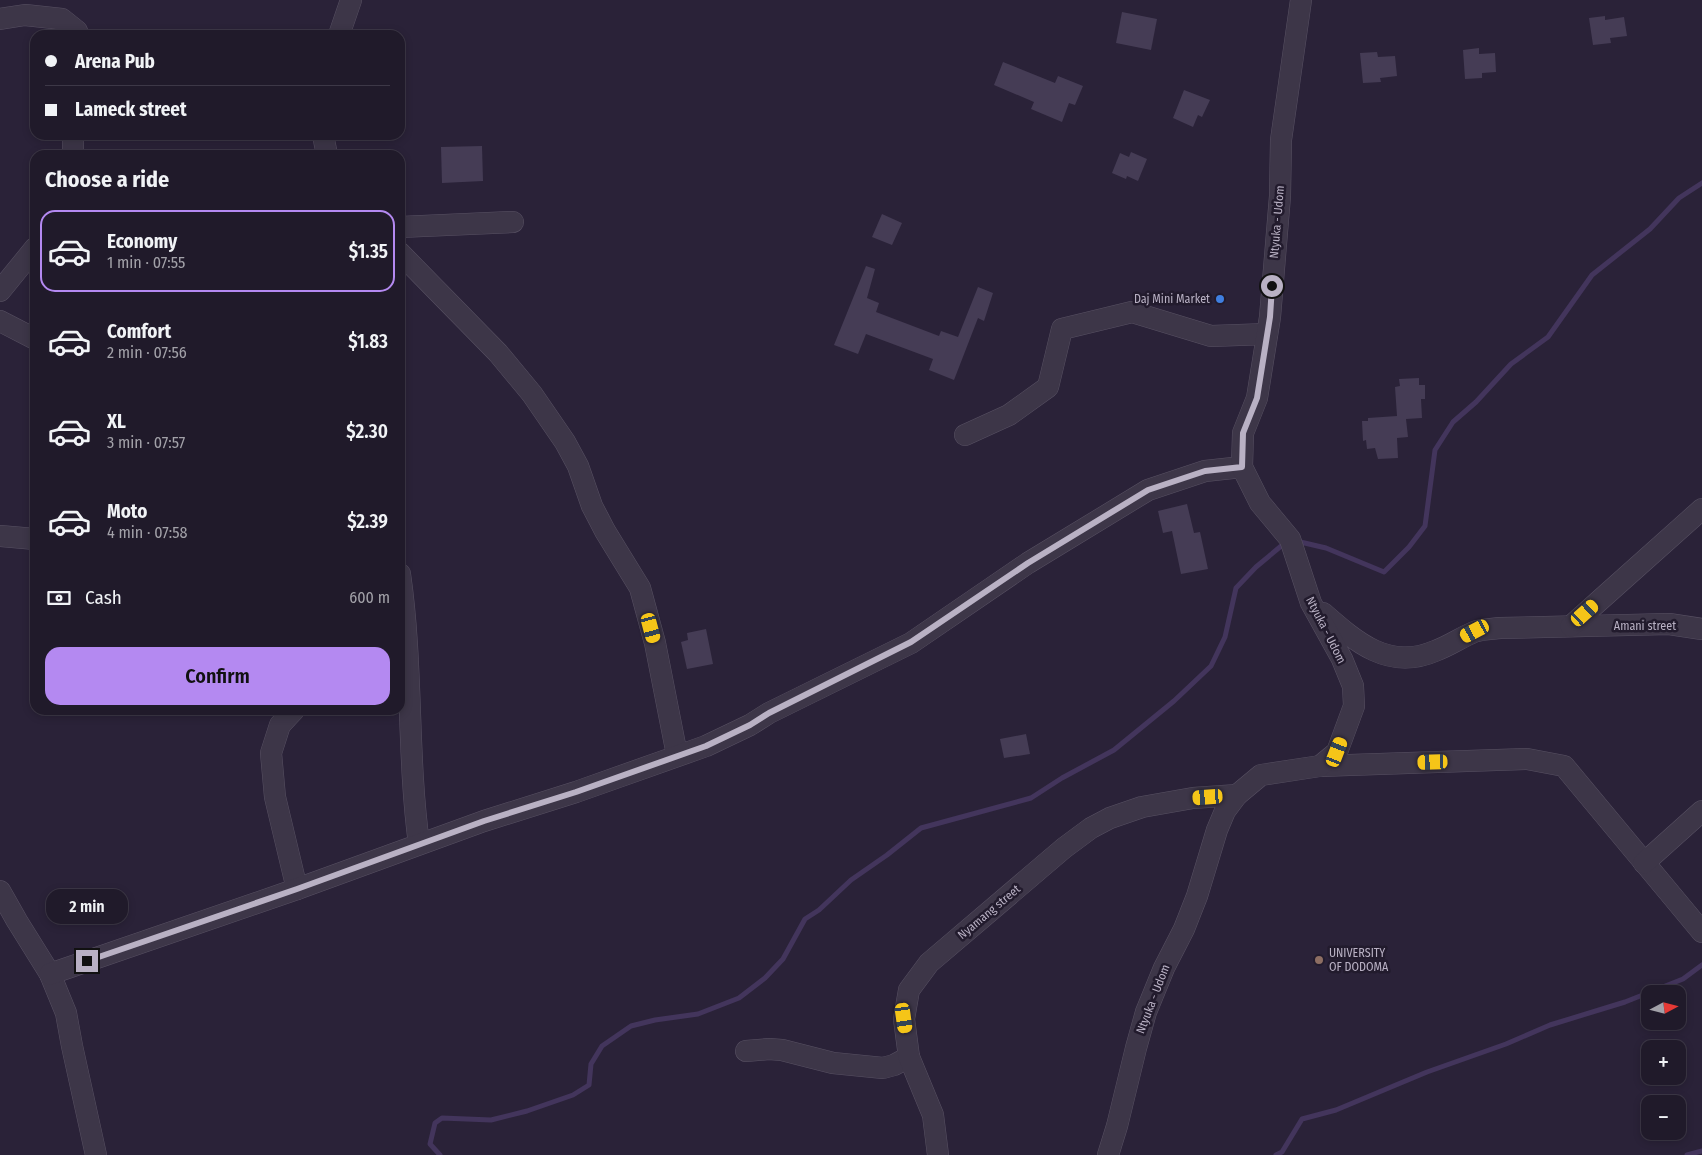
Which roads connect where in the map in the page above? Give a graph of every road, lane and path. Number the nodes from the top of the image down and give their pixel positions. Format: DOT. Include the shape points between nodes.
graph roads {
  1 [pos="351,0"];
  2 [pos="1301,0"];
  3 [pos="0,19"];
  4 [pos="76,30"];
  5 [pos="341,30"];
  6 [pos="513,222"];
  7 [pos="405,227"];
  8 [pos="30,254"];
  9 [pos="405,258"];
  10 [pos="0,291"];
  11 [pos="0,321"];
  12 [pos="1267,334"];
  13 [pos="30,336"];
  14 [pos="965,435"];
  15 [pos="1242,467"];
  16 [pos="1702,509"];
  17 [pos="0,536"];
  18 [pos="30,539"];
  19 [pos="1311,603"];
  20 [pos="405,614"];
  21 [pos="1570,626"];
  22 [pos="1702,629"];
  23 [pos="289,715"];
  24 [pos="677,755"];
  25 [pos="1320,766"];
  26 [pos="1237,795"];
  27 [pos="1702,811"];
  28 [pos="419,844"];
  29 [pos="1644,863"];
  30 [pos="297,889"];
  31 [pos="0,891"];
  32 [pos="1702,932"];
  33 [pos="50,974"];
  34 [pos="746,1051"];
  35 [pos="910,1057"];
  36 [pos="96,1155"];
  37 [pos="938,1155"];
  38 [pos="1108,1155"];
  1 -- 5 [label="street"];
  2 -- 12 [label="street, Ntyuka - Udom" via="1282,140"];
  3 -- 4 [label="street" via="26,16 62,19"];
  6 -- 7 [label="street"];
  8 -- 10 [label="street"];
  9 -- 24 [label="street" via="498,353 532,394 565,442 578,466 592,506 640,588 655,643"];
  11 -- 13 [label="street"];
  12 -- 14 [label="street" via="1211,336 1132,312 1062,329 1048,387 1009,415"];
  12 -- 15 [label="street, Ntyuka - Udom" via="1257,398 1243,433"];
  15 -- 19 [label="street, Ntyuka - Udom" via="1260,503 1290,539"];
  15 -- 24 [label="street" via="1205,471 1148,490 1028,563 911,642 750,725 706,746"];
  16 -- 21 [label="street"];
  17 -- 18 [label="street"];
  19 -- 21 [label="street, Amani street" via="1351,638 1376,653 1399,658 1421,657 1475,631"];
  19 -- 25 [label="street, Ntyuka - Udom" via="1342,658 1352,686 1354,706 1337,752"];
  20 -- 28 [label="street" via="414,805"];
  21 -- 22 [label="street, Amani street" via="1669,624"];
  23 -- 30 [label="street" via="280,725 270,753 275,797"];
  24 -- 28 [label="street"];
  25 -- 26 [label="street, Ntyuka - Udom" via="1261,775"];
  25 -- 29 [label="street" via="1527,759 1564,766"];
  26 -- 35 [label="street, Nyamang street" via="1193,798 1142,807 1110,818 1064,848 929,963 909,990 904,1018"];
  26 -- 38 [label="street, Ntyuka - Udom" via="1217,830 1197,896 1146,1012"];
  27 -- 29 [label="street"];
  28 -- 30 [label="street"];
  29 -- 32 [label="street"];
  30 -- 33 [label="street"];
  31 -- 33 [label="street"];
  33 -- 36 [label="street" via="66,1013"];
  34 -- 35 [label="street" via="782,1050 833,1062 883,1068"];
  35 -- 37 [label="street, Nyamang street" via="933,1115"];
}
